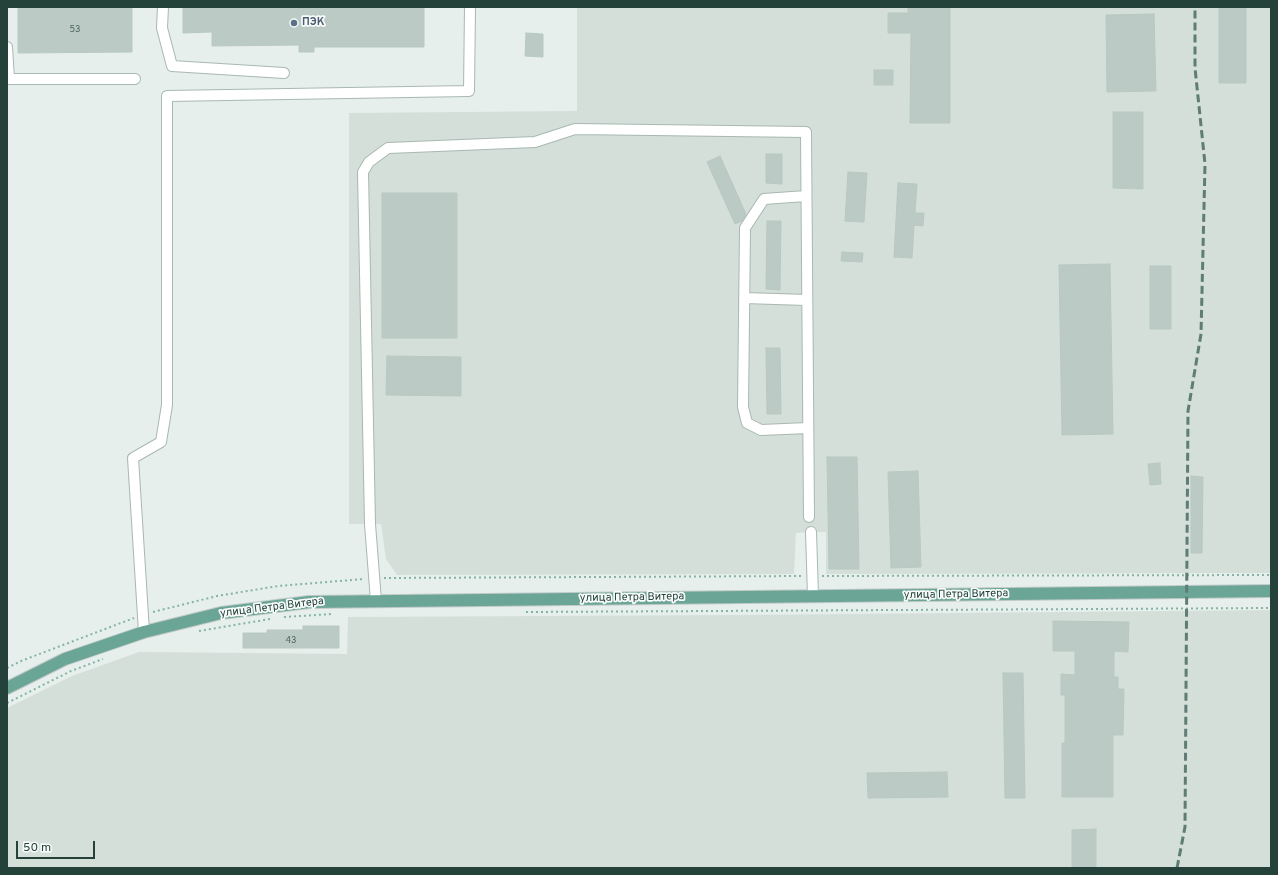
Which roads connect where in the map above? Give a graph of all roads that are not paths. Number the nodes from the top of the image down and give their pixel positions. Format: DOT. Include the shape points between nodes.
graph roads {
  1 [pos="163,7"];
  2 [pos="470,7"];
  3 [pos="7,47"];
  4 [pos="284,73"];
  5 [pos="8,79"];
  6 [pos="135,79"];
  7 [pos="806,196"];
  8 [pos="744,298"];
  9 [pos="807,300"];
  10 [pos="808,428"];
  11 [pos="809,517"];
  12 [pos="811,532"];
  13 [pos="1271,591"];
  14 [pos="813,596"];
  15 [pos="376,601"];
  16 [pos="144,632"];
  17 [pos="7,688"];
  1 -- 4 [label="lane" via="162,28 172,66"];
  2 -- 16 [label="lane" via="469,91 167,96 167,405 161,442 133,458"];
  3 -- 5 [label="lane"];
  5 -- 6 [label="lane"];
  7 -- 8 [label="lane" via="764,199 745,228"];
  7 -- 9 [label="lane"];
  7 -- 15 [label="lane" via="806,132 575,129 535,142 388,148 369,162 363,172 363,180 370,524"];
  8 -- 9 [label="lane"];
  8 -- 10 [label="lane" via="744,407 747,423 761,430"];
  9 -- 10 [label="lane"];
  10 -- 11 [label="lane"];
  12 -- 14 [label="lane"];
  13 -- 14 [label="main road, улица Петра Витера"];
  14 -- 15 [label="main road, улица Петра Витера"];
  15 -- 16 [label="main road, улица Петра Витера" via="309,602 228,612"];
  16 -- 17 [label="main road, улица Петра Витера" via="65,659"];
}
